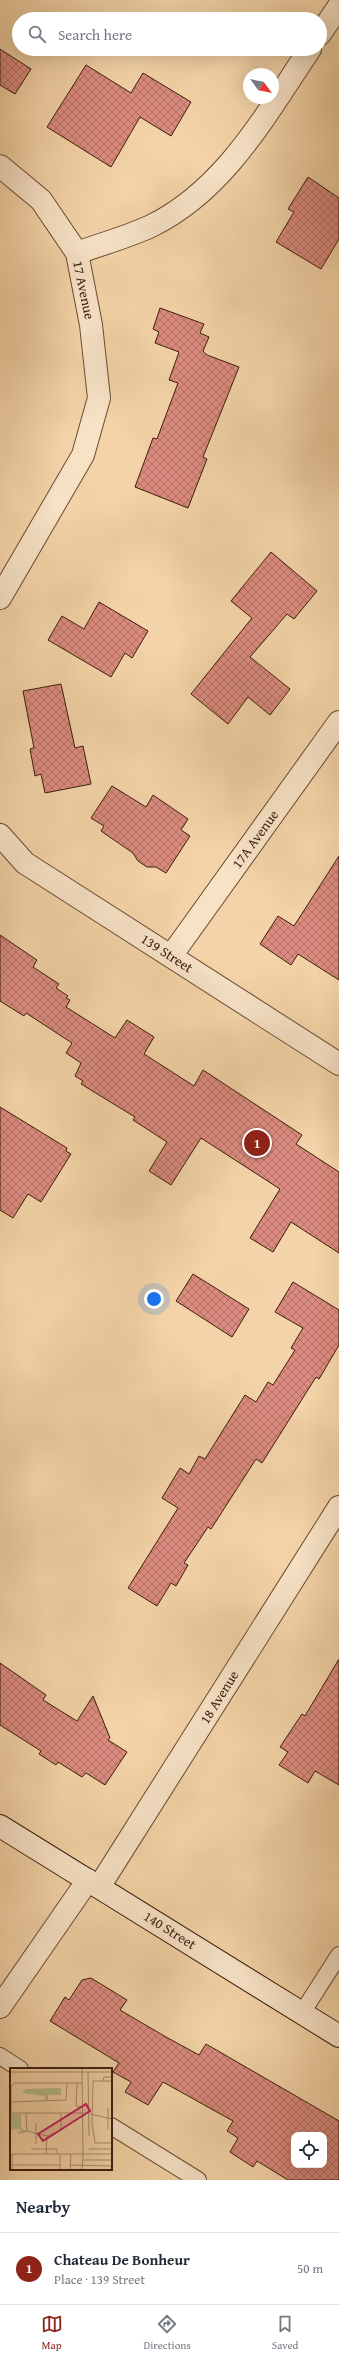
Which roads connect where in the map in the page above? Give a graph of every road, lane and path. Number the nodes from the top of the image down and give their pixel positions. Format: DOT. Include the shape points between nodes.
graph roads {
  1 [pos="339,6"];
  2 [pos="327,24"];
  3 [pos="305,56"];
  4 [pos="0,166"];
  5 [pos="76,253"];
  6 [pos="0,598"];
  7 [pos="339,722"];
  8 [pos="0,835"];
  9 [pos="171,956"];
  10 [pos="339,1064"];
  11 [pos="339,1507"];
  12 [pos="0,1826"];
  13 [pos="94,1883"];
  14 [pos="339,1955"];
  15 [pos="0,2007"];
  16 [pos="302,2013"];
  17 [pos="339,2036"];
  18 [pos="0,2056"];
  19 [pos="18,2068"];
  20 [pos="112,2127"];
  21 [pos="198,2180"];
  1 -- 2 [label="street"];
  3 -- 5 [label="street, 17 Avenue" via="234,159 196,196 152,226"];
  4 -- 5 [label="street" via="41,200"];
  5 -- 6 [label="street, 17 Avenue" via="91,325 99,398 83,455"];
  7 -- 9 [label="street, 17A Avenue"];
  8 -- 9 [label="street, 139 Street" via="25,863"];
  9 -- 10 [label="street, 139 Street"];
  11 -- 13 [label="street, 18 Avenue"];
  12 -- 13 [label="street, 140 Street"];
  13 -- 15 [label="street, 18 Avenue"];
  13 -- 16 [label="street, 140 Street"];
  14 -- 16 [label="lane"];
  16 -- 17 [label="street, 140 Street"];
  18 -- 19 [label="lane"];
  20 -- 21 [label="lane"];
}
